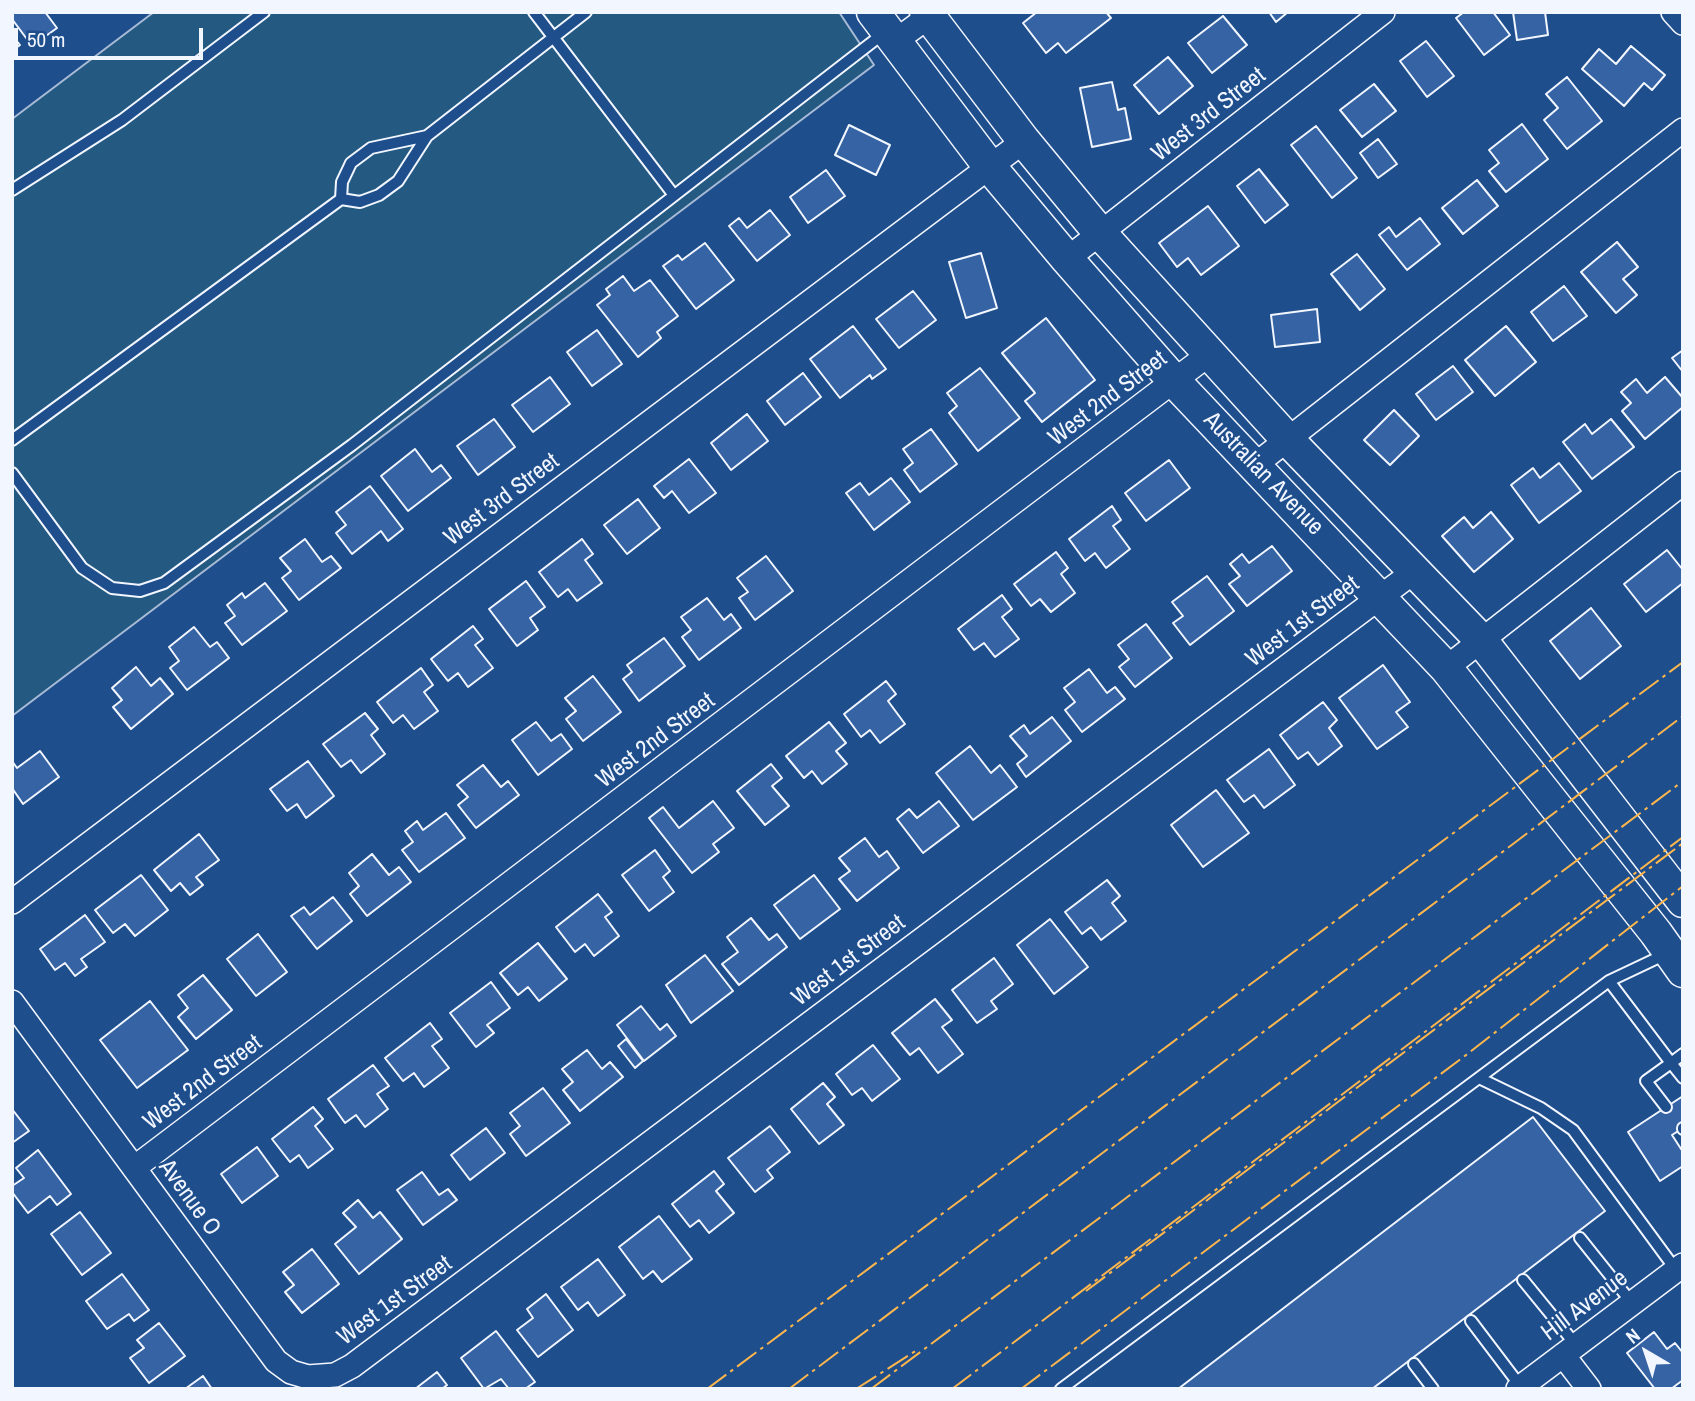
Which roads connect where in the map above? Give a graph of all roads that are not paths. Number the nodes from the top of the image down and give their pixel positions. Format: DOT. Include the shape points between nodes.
graph roads {
  1 [pos="264,12"];
  2 [pos="534,12"];
  3 [pos="586,12"];
  4 [pos="1383,12"];
  5 [pos="1673,12"];
  6 [pos="930,14"];
  7 [pos="1683,23"];
  8 [pos="885,29"];
  9 [pos="552,37"];
  10 [pos="1683,130"];
  11 [pos="427,136"];
  12 [pos="1024,141"];
  13 [pos="990,167"];
  14 [pos="12,190"];
  15 [pos="673,194"];
  16 [pos="341,199"];
  17 [pos="1100,233"];
  18 [pos="1067,259"];
  19 [pos="1209,355"];
  20 [pos="1175,382"];
  21 [pos="1287,439"];
  22 [pos="12,440"];
  23 [pos="1255,465"];
  24 [pos="12,473"];
  25 [pos="1683,484"];
  26 [pos="1415,571"];
  27 [pos="1380,597"];
  28 [pos="1481,640"];
  29 [pos="1446,668"];
  30 [pos="1683,901"];
  31 [pos="12,902"];
  32 [pos="1673,950"];
  33 [pos="1609,981"];
  34 [pos="12,1002"];
  35 [pos="1683,1054"];
  36 [pos="1671,1062"];
  37 [pos="1479,1078"];
  38 [pos="1683,1078"];
  39 [pos="1666,1107"];
  40 [pos="134,1168"];
  41 [pos="1580,1238"];
  42 [pos="1680,1268"];
  43 [pos="1523,1280"];
  44 [pos="1632,1303"];
  45 [pos="1471,1321"];
  46 [pos="1570,1350"];
  47 [pos="1414,1364"];
  48 [pos="308,1377"];
  49 [pos="1520,1388"];
  50 [pos="1061,1389"];
  51 [pos="1433,1389"];
  52 [pos="1589,1389"];
  1 -- 14 [label="lane" via="122,120"];
  2 -- 9 [label="lane"];
  3 -- 9 [label="lane"];
  4 -- 17 [label="street, West 3rd Street"];
  5 -- 7 [label="street"];
  6 -- 8 [label="street"];
  6 -- 12 [label="main road, Australian Avenue"];
  8 -- 13 [label="main road, Australian Avenue"];
  8 -- 15 [label="lane"];
  9 -- 11 [label="lane"];
  9 -- 15 [label="lane"];
  10 -- 21 [label="street"];
  11 -- 16 [label="lane" via="398,181 379,195 360,202"];
  11 -- 16 [label="lane" via="371,149 351,163 342,182"];
  12 -- 13 [label="street, West 3rd Street"];
  12 -- 17 [label="main road, Australian Avenue"];
  13 -- 18 [label="main road, Australian Avenue"];
  13 -- 31 [label="street, West 3rd Street"];
  15 -- 24 [label="lane" via="352,445 164,583 140,591 112,588 82,568"];
  16 -- 22 [label="lane"];
  17 -- 18 [label="street, West 3rd Street"];
  17 -- 19 [label="main road, Australian Avenue"];
  18 -- 20 [label="main road, Australian Avenue"];
  19 -- 20 [label="street, West 2nd Street"];
  19 -- 21 [label="main road, Australian Avenue"];
  20 -- 23 [label="main road, Australian Avenue"];
  20 -- 40 [label="street, West 2nd Street"];
  21 -- 23 [label="street"];
  21 -- 26 [label="main road, Australian Avenue"];
  23 -- 27 [label="main road, Australian Avenue"];
  25 -- 28 [label="street"];
  26 -- 27 [label="street, West 1st Street"];
  26 -- 28 [label="main road, Australian Avenue"];
  27 -- 29 [label="main road, Australian Avenue"];
  27 -- 48 [label="street, West 1st Street" via="352,1366 335,1375"];
  28 -- 29 [label="street"];
  28 -- 30 [label="main road, Australian Avenue"];
  29 -- 32 [label="main road, Australian Avenue"];
  32 -- 33 [label="lane"];
  33 -- 36 [label="lane"];
  33 -- 37 [label="lane"];
  34 -- 40 [label="street, Avenue O"];
  35 -- 36 [label="lane"];
  36 -- 38 [label="lane"];
  36 -- 39 [label="lane" via="1646,1081"];
  37 -- 42 [label="lane" via="1541,1108 1573,1130"];
  37 -- 50 [label="lane"];
  40 -- 48 [label="street, Avenue O" via="276,1361"];
  41 -- 44 [label="lane"];
  42 -- 44 [label="street, Hill Avenue"];
  43 -- 46 [label="lane"];
  44 -- 46 [label="street, Hill Avenue"];
  45 -- 49 [label="lane"];
  46 -- 49 [label="street, Hill Avenue"];
  46 -- 52 [label="street"];
  47 -- 51 [label="lane"];
}
